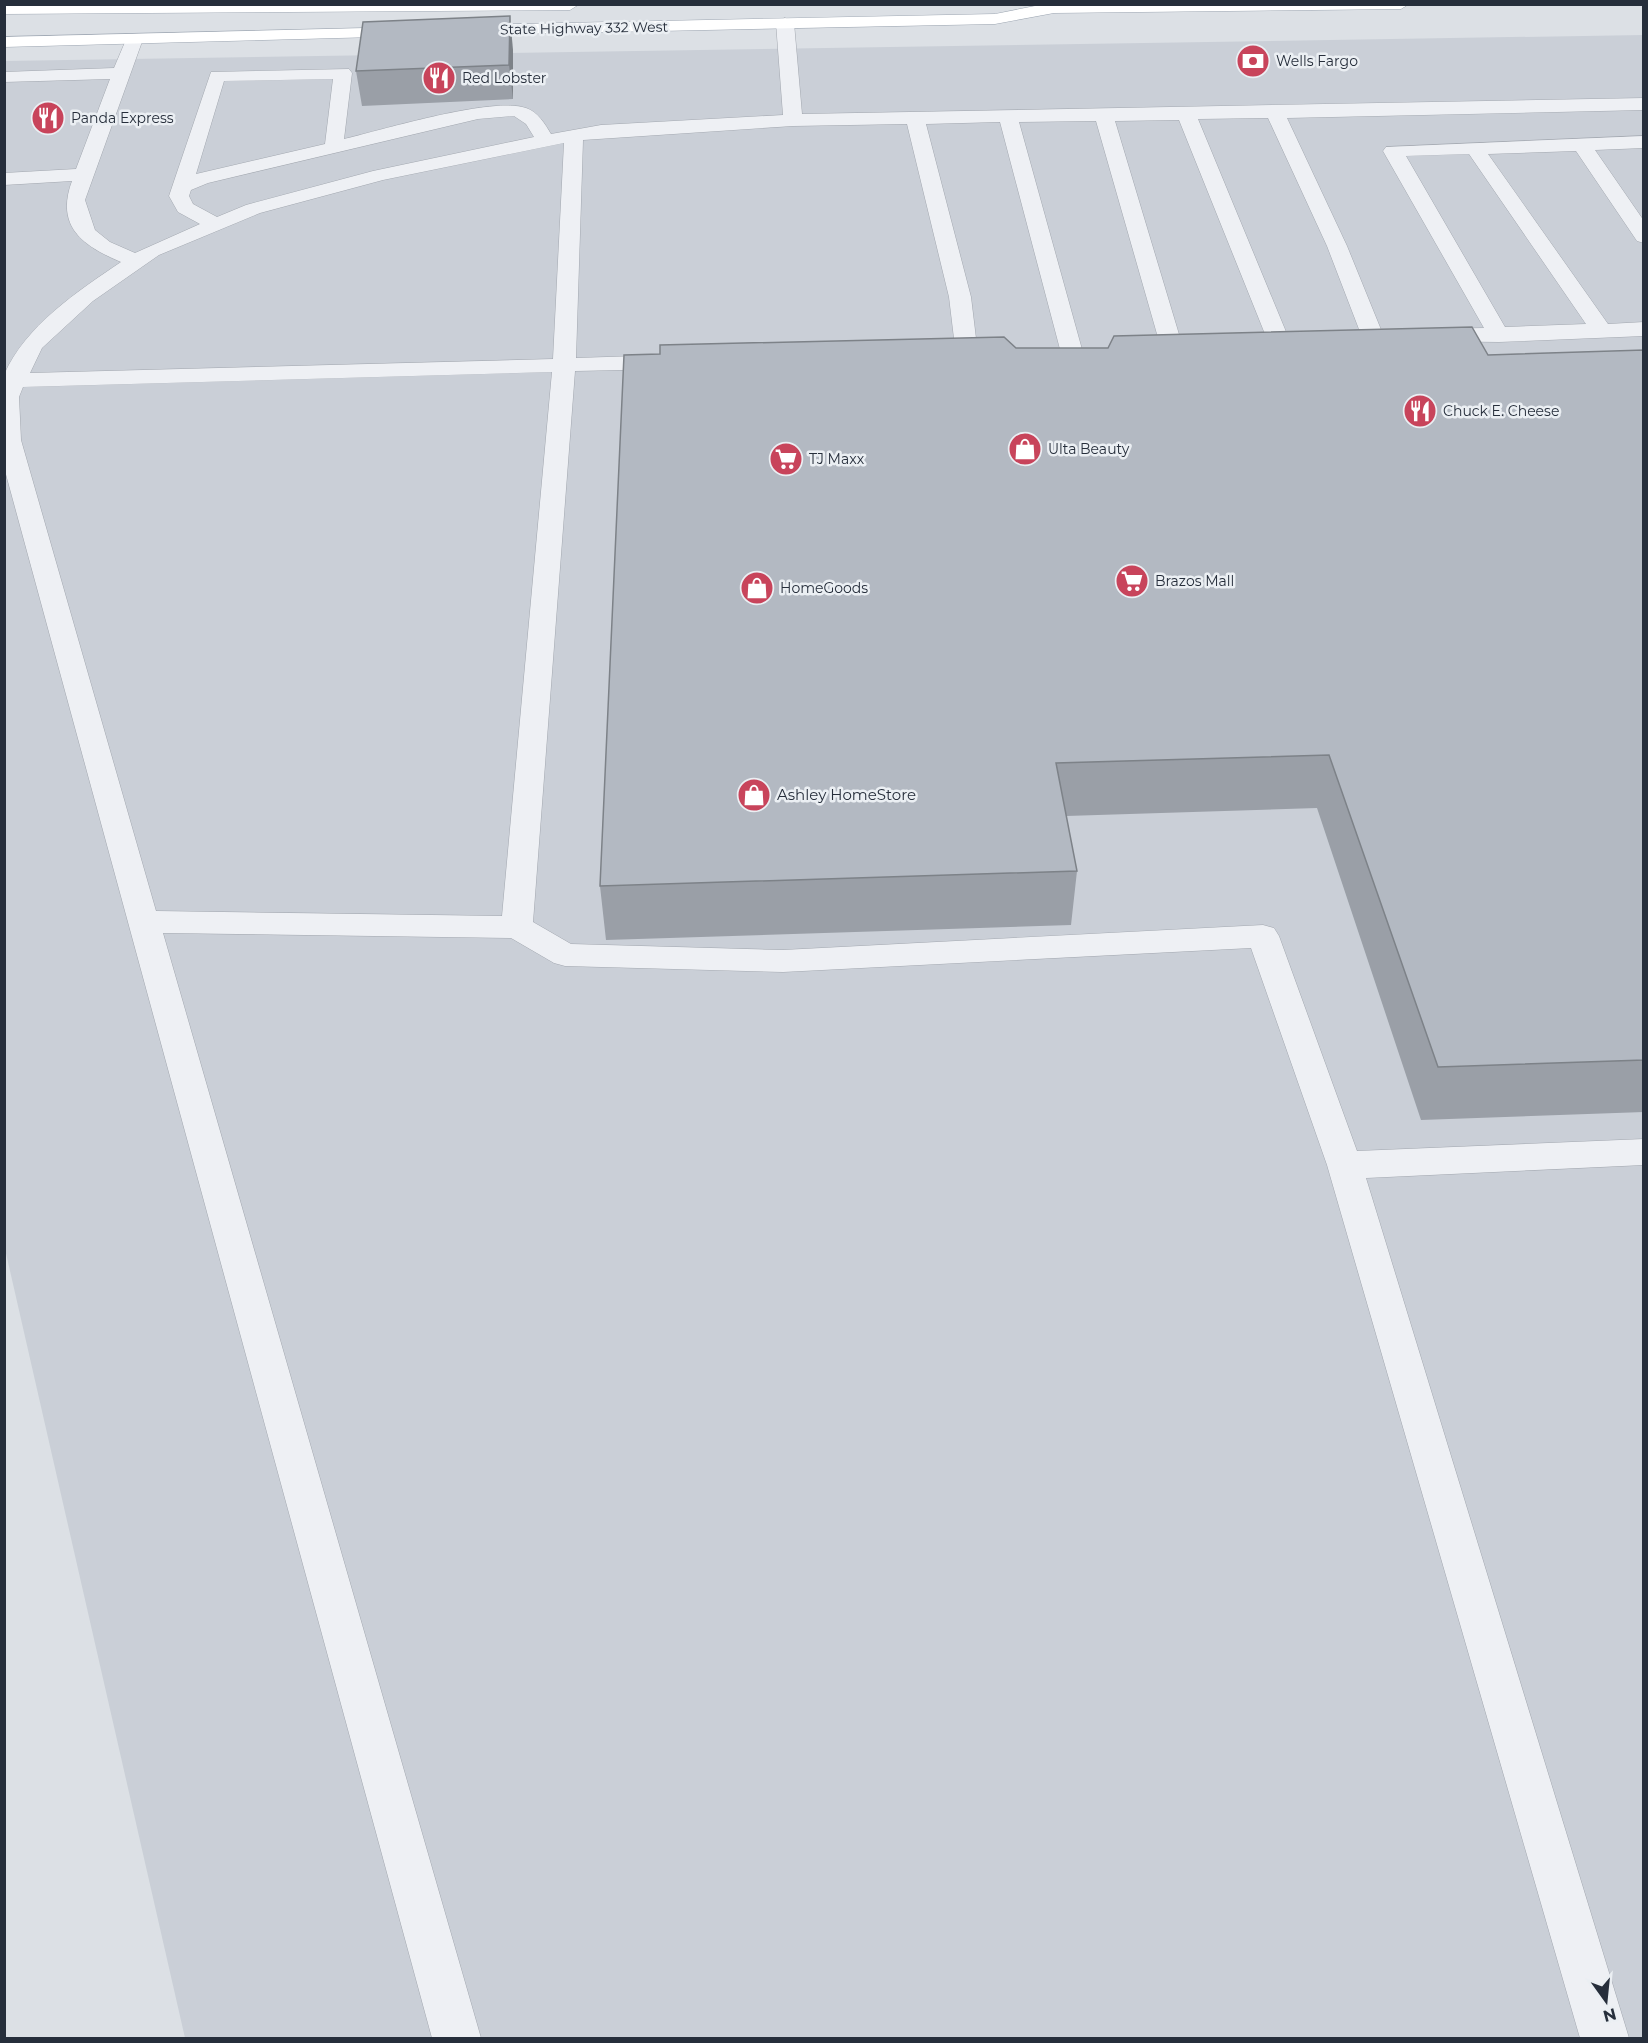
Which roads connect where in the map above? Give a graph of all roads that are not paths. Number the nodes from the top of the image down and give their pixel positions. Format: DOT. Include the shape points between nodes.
graph roads {
  1 [pos="1030,4"];
  2 [pos="1401,4"];
  3 [pos="586,5"];
  4 [pos="4,9"];
  5 [pos="1054,9"];
  6 [pos="785,23"];
  7 [pos="453,31"];
  8 [pos="429,32"];
  9 [pos="134,39"];
  10 [pos="4,42"];
  11 [pos="120,73"];
  12 [pos="4,78"];
  13 [pos="1639,109"];
  14 [pos="1369,111"];
  15 [pos="1275,112"];
  16 [pos="1186,113"];
  17 [pos="1104,115"];
  18 [pos="1008,117"];
  19 [pos="915,118"];
  20 [pos="793,120"];
  21 [pos="574,136"];
  22 [pos="546,141"];
  23 [pos="1644,142"];
  24 [pos="1582,145"];
  25 [pos="334,147"];
  26 [pos="1474,148"];
  27 [pos="1393,151"];
  28 [pos="84,175"];
  29 [pos="4,179"];
  30 [pos="183,186"];
  31 [pos="215,224"];
  32 [pos="1644,237"];
  33 [pos="137,261"];
  34 [pos="1644,329"];
  35 [pos="1602,330"];
  36 [pos="1499,335"];
  37 [pos="1373,337"];
  38 [pos="1302,338"];
  39 [pos="1350,338"];
  40 [pos="1170,342"];
  41 [pos="1096,352"];
  42 [pos="1049,353"];
  43 [pos="1072,353"];
  44 [pos="990,354"];
  45 [pos="967,355"];
  46 [pos="943,356"];
  47 [pos="694,361"];
  48 [pos="564,364"];
  49 [pos="10,380"];
  50 [pos="144,922"];
  51 [pos="517,927"];
  52 [pos="1644,1152"];
  53 [pos="1345,1165"];
  54 [pos="456,2038"];
  55 [pos="1605,2038"];
  1 -- 5 [label="main road, State Highway 332 West"];
  2 -- 5 [label="main road, State Highway 332 West"];
  3 -- 4 [label="main road, State Highway 332 West"];
  5 -- 6 [label="main road, State Highway 332 West" via="995,20"];
  6 -- 7 [label="main road, State Highway 332 West"];
  6 -- 20 [label="lane"];
  8 -- 9 [label="main road"];
  9 -- 10 [label="main road"];
  9 -- 11 [label="lane"];
  11 -- 12 [label="lane"];
  11 -- 28 [label="lane"];
  13 -- 14 [label="lane"];
  14 -- 15 [label="lane"];
  14 -- 27 [label="lane"];
  15 -- 16 [label="lane"];
  15 -- 37 [label="lane" via="1337,246"];
  16 -- 17 [label="lane"];
  16 -- 38 [label="lane" via="1267,339"];
  17 -- 18 [label="lane"];
  17 -- 40 [label="lane"];
  18 -- 19 [label="lane"];
  18 -- 43 [label="lane"];
  19 -- 20 [label="lane"];
  19 -- 45 [label="lane" via="960,297"];
  20 -- 21 [label="lane" via="601,131"];
  21 -- 22 [label="lane"];
  21 -- 48 [label="lane"];
  22 -- 25 [label="lane" via="533,118 525,111 511,110 478,113"];
  22 -- 31 [label="lane" via="380,175 253,208"];
  23 -- 24 [label="lane"];
  24 -- 26 [label="lane"];
  24 -- 32 [label="lane"];
  25 -- 30 [label="lane"];
  25 -- 30 [label="lane" via="343,73 217,76"];
  26 -- 27 [label="lane"];
  26 -- 35 [label="lane"];
  27 -- 36 [label="lane"];
  28 -- 29 [label="lane"];
  28 -- 33 [label="lane" via="75,200 79,226 98,244"];
  30 -- 31 [label="lane" via="179,196 185,208"];
  31 -- 33 [label="lane"];
  33 -- 49 [label="lane" via="85,296 32,345"];
  34 -- 35 [label="lane"];
  35 -- 36 [label="lane"];
  36 -- 37 [label="lane"];
  37 -- 39 [label="lane"];
  41 -- 43 [label="lane"];
  42 -- 43 [label="lane"];
  44 -- 45 [label="lane"];
  45 -- 46 [label="lane"];
  47 -- 48 [label="lane"];
  48 -- 49 [label="lane"];
  48 -- 51 [label="lane"];
  49 -- 50 [label="lane" via="9,440"];
  50 -- 51 [label="lane"];
  50 -- 54 [label="lane"];
  51 -- 53 [label="lane" via="565,955 783,961 1263,936"];
  52 -- 53 [label="lane"];
  53 -- 55 [label="lane"];
}
